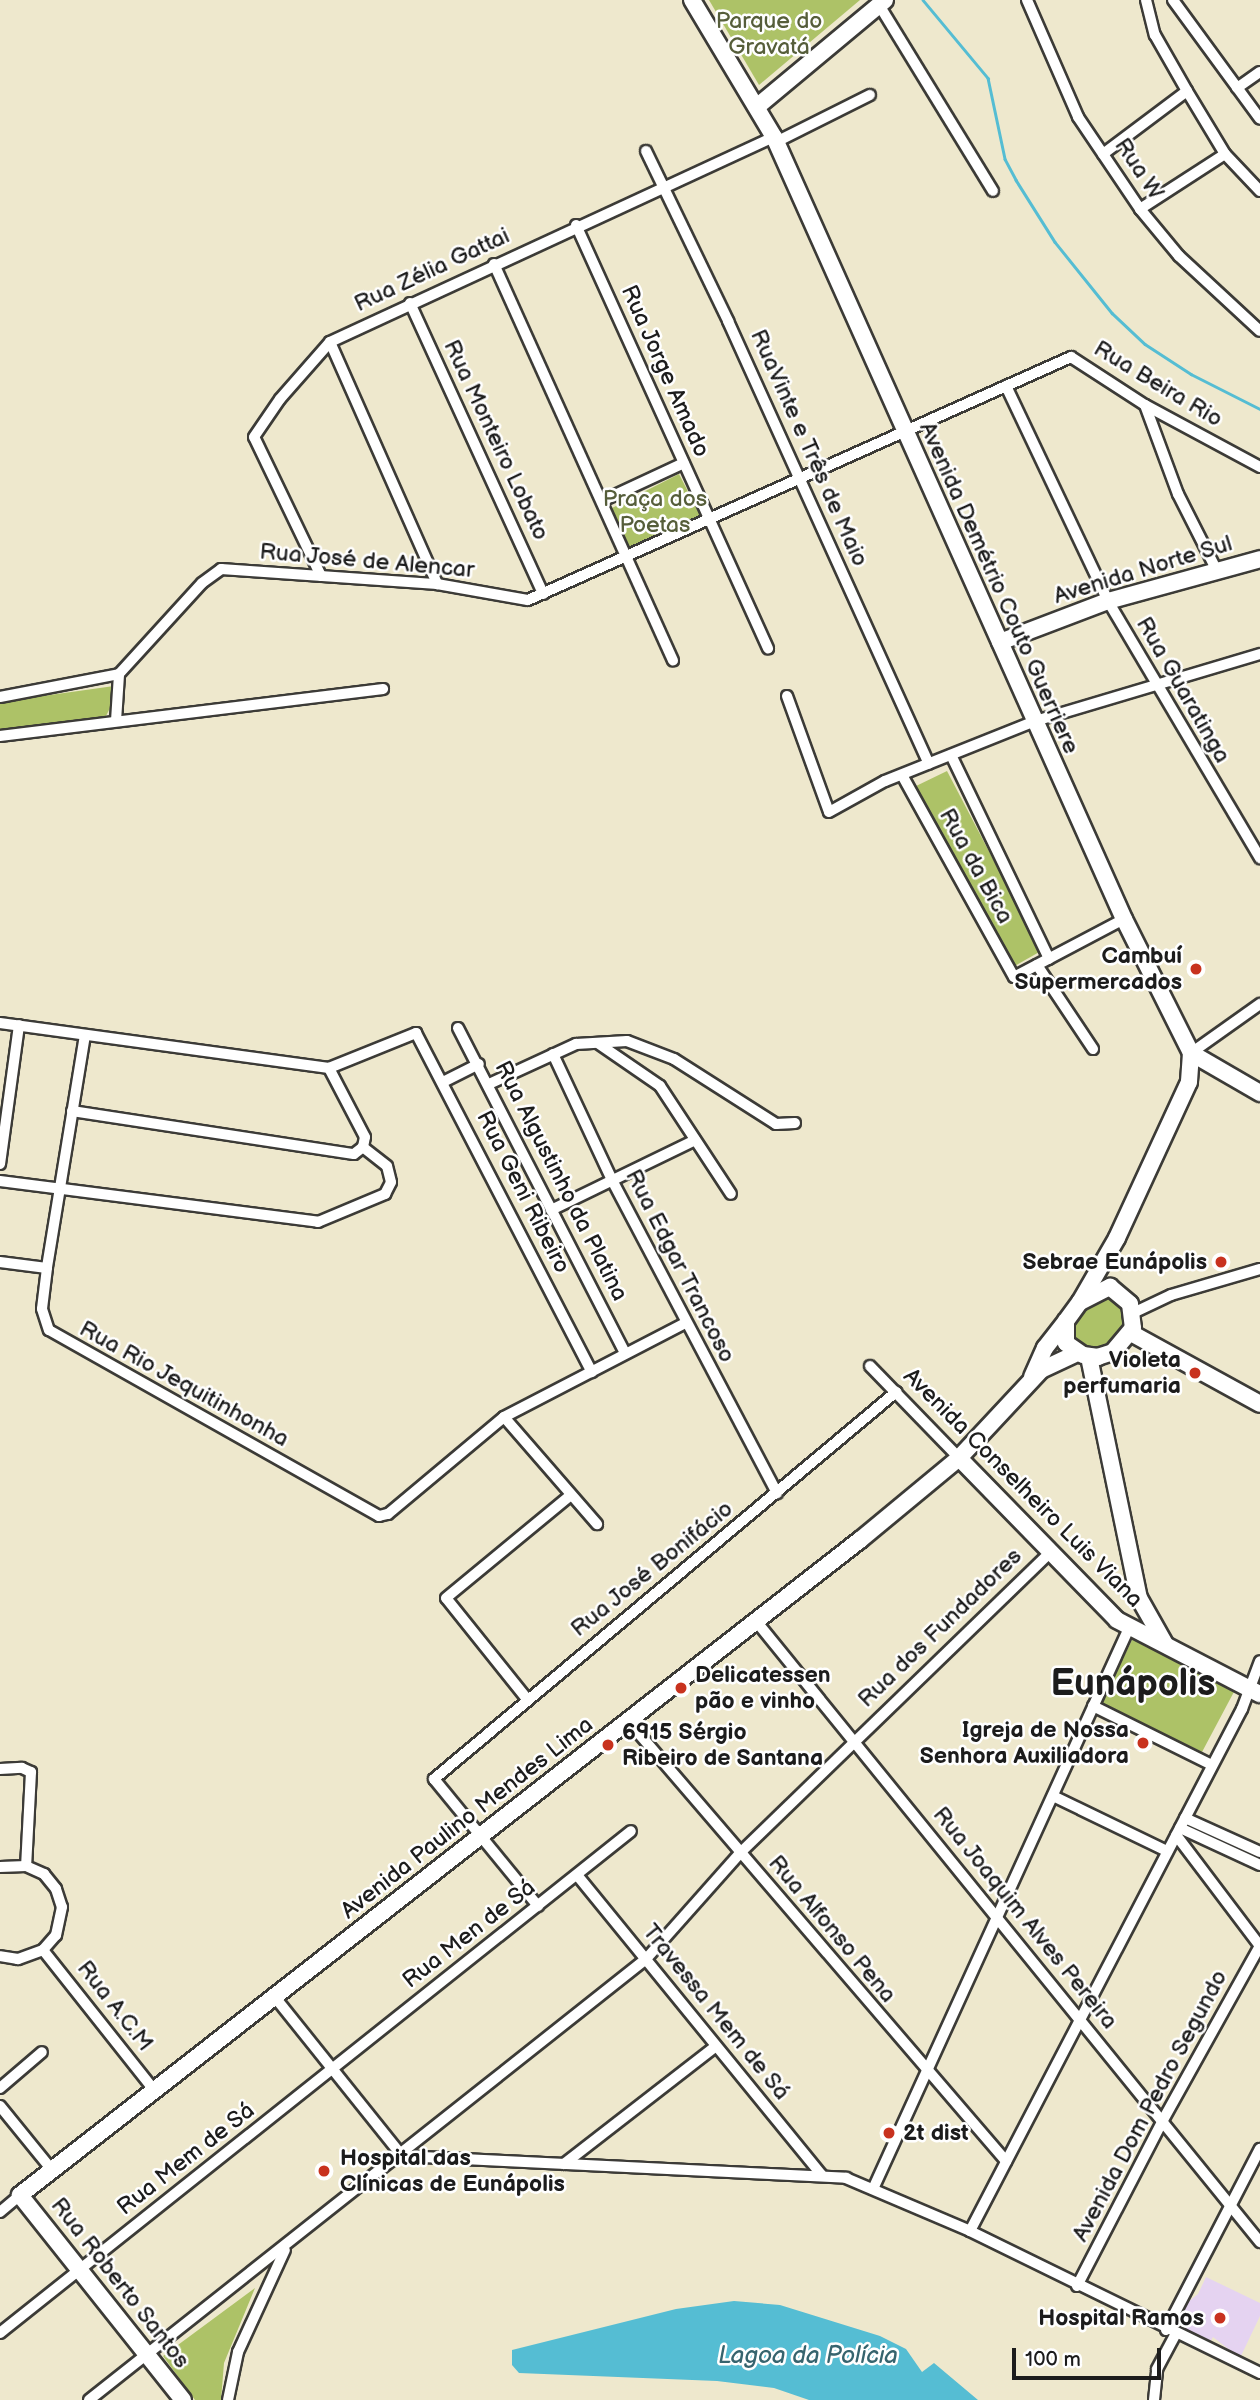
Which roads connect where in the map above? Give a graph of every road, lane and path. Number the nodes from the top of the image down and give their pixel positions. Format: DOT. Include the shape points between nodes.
graph roads {
  1 [pos="692,0"];
  2 [pos="1027,0"];
  3 [pos="1146,0"];
  4 [pos="1172,0"];
  5 [pos="882,2"];
  6 [pos="1260,72"];
  7 [pos="1237,88"];
  8 [pos="1187,91"];
  9 [pos="870,95"];
  10 [pos="759,105"];
  11 [pos="1260,119"];
  12 [pos="775,140"];
  13 [pos="646,151"];
  14 [pos="1225,153"];
  15 [pos="1103,154"];
  16 [pos="664,186"];
  17 [pos="993,191"];
  18 [pos="1260,191"];
  19 [pos="1140,209"];
  20 [pos="576,225"];
  21 [pos="494,264"];
  22 [pos="410,303"];
  23 [pos="1260,331"];
  24 [pos="330,342"];
  25 [pos="1071,357"];
  26 [pos="1006,386"];
  27 [pos="1145,405"];
  28 [pos="904,432"];
  29 [pos="684,463"];
  30 [pos="1260,467"];
  31 [pos="798,481"];
  32 [pos="603,501"];
  33 [pos="710,521"];
  34 [pos="627,557"];
  35 [pos="1260,559"];
  36 [pos="1217,571"];
  37 [pos="321,576"];
  38 [pos="438,584"];
  39 [pos="543,594"];
  40 [pos="1108,601"];
  41 [pos="1000,642"];
  42 [pos="768,648"];
  43 [pos="1260,654"];
  44 [pos="673,660"];
  45 [pos="119,674"];
  46 [pos="1154,684"];
  47 [pos="383,689"];
  48 [pos="787,696"];
  49 [pos="0,697"];
  50 [pos="116,721"];
  51 [pos="1035,721"];
  52 [pos="0,736"];
  53 [pos="951,755"];
  54 [pos="929,764"];
  55 [pos="902,775"];
  56 [pos="1260,858"];
  57 [pos="1124,919"];
  58 [pos="1049,959"];
  59 [pos="1037,965"];
  60 [pos="1260,1004"];
  61 [pos="0,1023"];
  62 [pos="19,1026"];
  63 [pos="458,1028"];
  64 [pos="85,1035"];
  65 [pos="599,1044"];
  66 [pos="1093,1049"];
  67 [pos="1191,1053"];
  68 [pos="553,1054"];
  69 [pos="479,1064"];
  70 [pos="329,1068"];
  71 [pos="443,1082"];
  72 [pos="489,1084"];
  73 [pos="1260,1093"];
  74 [pos="5,1100"];
  75 [pos="72,1111"];
  76 [pos="794,1123"];
  77 [pos="695,1139"];
  78 [pos="363,1147"];
  79 [pos="0,1164"];
  80 [pos="612,1180"];
  81 [pos="0,1181"];
  82 [pos="59,1190"];
  83 [pos="731,1194"];
  84 [pos="551,1210"];
  85 [pos="1117,1238"];
  86 [pos="0,1262"];
  87 [pos="47,1268"];
  88 [pos="1260,1269"];
  89 [pos="1110,1287"];
  90 [pos="1080,1302"];
  91 [pos="1133,1313"];
  92 [pos="1066,1321"];
  93 [pos="685,1322"];
  94 [pos="1131,1333"];
  95 [pos="625,1353"];
  96 [pos="1083,1355"];
  97 [pos="870,1366"];
  98 [pos="592,1372"];
  99 [pos="1031,1380"];
  100 [pos="896,1392"];
  101 [pos="1260,1404"];
  102 [pos="504,1417"];
  103 [pos="959,1458"];
  104 [pos="777,1493"];
  105 [pos="571,1495"];
  106 [pos="597,1524"];
  107 [pos="1050,1553"];
  108 [pos="1139,1598"];
  109 [pos="756,1621"];
  110 [pos="1129,1628"];
  111 [pos="1166,1645"];
  112 [pos="1260,1661"];
  113 [pos="1256,1691"];
  114 [pos="527,1699"];
  115 [pos="1093,1706"];
  116 [pos="629,1722"];
  117 [pos="854,1740"];
  118 [pos="1212,1765"];
  119 [pos="0,1769"];
  120 [pos="1053,1796"];
  121 [pos="1180,1827"];
  122 [pos="631,1831"];
  123 [pos="480,1835"];
  124 [pos="1167,1851"];
  125 [pos="1260,1852"];
  126 [pos="740,1853"];
  127 [pos="1260,1865"];
  128 [pos="26,1866"];
  129 [pos="0,1867"];
  130 [pos="577,1875"];
  131 [pos="538,1906"];
  132 [pos="999,1916"];
  133 [pos="1260,1946"];
  134 [pos="43,1950"];
  135 [pos="0,1956"];
  136 [pos="646,1959"];
  137 [pos="274,1996"];
  138 [pos="1079,2018"];
  139 [pos="716,2046"];
  140 [pos="42,2052"];
  141 [pos="331,2070"];
  142 [pos="926,2071"];
  143 [pos="0,2088"];
  144 [pos="153,2089"];
  145 [pos="0,2106"];
  146 [pos="1163,2120"];
  147 [pos="1260,2149"];
  148 [pos="402,2156"];
  149 [pos="1006,2161"];
  150 [pos="564,2164"];
  151 [pos="52,2170"];
  152 [pos="822,2175"];
  153 [pos="873,2189"];
  154 [pos="20,2195"];
  155 [pos="1231,2204"];
  156 [pos="0,2212"];
  157 [pos="970,2231"];
  158 [pos="1260,2242"];
  159 [pos="287,2246"];
  160 [pos="79,2270"];
  161 [pos="1077,2286"];
  162 [pos="0,2333"];
  163 [pos="1171,2333"];
  164 [pos="148,2355"];
  165 [pos="1260,2373"];
  166 [pos="89,2400"];
  167 [pos="183,2400"];
  168 [pos="228,2400"];
  169 [pos="1154,2400"];
  1 -- 10 [label="main road, Avenida Demétrio Couto Guerriere"];
  2 -- 15 [label="street, Rua W" via="1078,117"];
  3 -- 8 [label="street" via="1155,35"];
  4 -- 7 [label="street"];
  5 -- 10 [label="main road"];
  5 -- 17 [label="street"];
  6 -- 7 [label="street"];
  7 -- 11 [label="street"];
  8 -- 14 [label="street"];
  8 -- 15 [label="street"];
  9 -- 12 [label="street, Rua Zélia Gattai"];
  10 -- 12 [label="main road, Avenida Demétrio Couto Guerriere"];
  12 -- 16 [label="street, Rua Zélia Gattai"];
  12 -- 28 [label="main road, Avenida Demétrio Couto Guerriere"];
  13 -- 16 [label="street, RuaVinte e Três de Maio"];
  14 -- 18 [label="street"];
  14 -- 19 [label="street"];
  15 -- 19 [label="street, Rua W"];
  16 -- 20 [label="street, Rua Zélia Gattai"];
  16 -- 31 [label="street, RuaVinte e Três de Maio"];
  19 -- 23 [label="street, Rua W" via="1179,256"];
  20 -- 21 [label="street, Rua Zélia Gattai"];
  20 -- 29 [label="street, Rua Jorge Amado"];
  21 -- 22 [label="street, Rua Zélia Gattai"];
  21 -- 32 [label="street"];
  22 -- 24 [label="street, Rua Zélia Gattai"];
  22 -- 39 [label="street, Rua Monteiro Lobato"];
  24 -- 37 [label="street, Rua Zélia Gattai" via="254,437"];
  24 -- 38 [label="street"];
  25 -- 26 [label="street, Rua José de Alencar"];
  25 -- 27 [label="street, Rua Beira Rio"];
  26 -- 28 [label="street, Rua José de Alencar"];
  26 -- 40 [label="street, Rua Guaratinga"];
  27 -- 30 [label="street, Rua Beira Rio"];
  27 -- 36 [label="street" via="1178,494"];
  28 -- 31 [label="street, Rua José de Alencar"];
  28 -- 41 [label="main road, Avenida Demétrio Couto Guerriere"];
  29 -- 32 [label="street"];
  29 -- 33 [label="street, Rua Jorge Amado"];
  31 -- 33 [label="street, Rua José de Alencar"];
  31 -- 54 [label="street, RuaVinte e Três de Maio"];
  32 -- 34 [label="street"];
  33 -- 34 [label="street, Rua José de Alencar"];
  33 -- 42 [label="street, Rua Jorge Amado"];
  34 -- 39 [label="street, Rua José de Alencar"];
  34 -- 44 [label="street"];
  35 -- 36 [label="main road, Avenida Norte Sul"];
  36 -- 40 [label="main road, Avenida Norte Sul"];
  37 -- 38 [label="street, Rua José de Alencar"];
  37 -- 45 [label="street, Rua José de Alencar" via="221,569 202,583"];
  38 -- 39 [label="street, Rua José de Alencar" via="528,600"];
  40 -- 41 [label="main road, Avenida Norte Sul"];
  40 -- 46 [label="street, Rua Guaratinga"];
  41 -- 51 [label="main road, Avenida Demétrio Couto Guerriere"];
  43 -- 46 [label="street"];
  45 -- 49 [label="street"];
  45 -- 50 [label="street"];
  46 -- 51 [label="street"];
  46 -- 56 [label="street, Rua Guaratinga"];
  47 -- 50 [label="street"];
  48 -- 55 [label="street" via="829,812"];
  50 -- 52 [label="street"];
  51 -- 53 [label="street"];
  51 -- 57 [label="main road, Avenida Demétrio Couto Guerriere"];
  53 -- 54 [label="street"];
  53 -- 58 [label="street"];
  54 -- 55 [label="street"];
  55 -- 59 [label="street, Rua da Bica" via="1014,977"];
  57 -- 58 [label="street"];
  57 -- 67 [label="main road, Avenida Demétrio Couto Guerriere"];
  58 -- 59 [label="street"];
  59 -- 66 [label="street"];
  60 -- 67 [label="street"];
  61 -- 62 [label="street"];
  62 -- 64 [label="street"];
  62 -- 74 [label="street"];
  63 -- 69 [label="street, Rua Algustinho da Platina"];
  64 -- 70 [label="street"];
  64 -- 75 [label="street, Rua Rio Jequitinhonha"];
  65 -- 68 [label="street" via="576,1044"];
  65 -- 76 [label="street" via="627,1041 656,1051 776,1124"];
  65 -- 77 [label="street" via="660,1086"];
  67 -- 73 [label="main road"];
  67 -- 85 [label="main road" via="1189,1082"];
  68 -- 72 [label="street"];
  68 -- 80 [label="street, Rua Edgar Trancoso"];
  69 -- 71 [label="street"];
  69 -- 72 [label="street, Rua Algustinho da Platina"];
  70 -- 71 [label="street, Rua Geni Ribeiro" via="416,1033"];
  70 -- 78 [label="street" via="365,1137"];
  71 -- 98 [label="street, Rua Geni Ribeiro"];
  72 -- 84 [label="street, Rua Algustinho da Platina"];
  74 -- 79 [label="street"];
  75 -- 78 [label="street" via="354,1154"];
  75 -- 82 [label="street, Rua Rio Jequitinhonha"];
  77 -- 80 [label="street"];
  77 -- 83 [label="street"];
  78 -- 82 [label="street" via="387,1166 391,1182 385,1194 318,1222"];
  80 -- 84 [label="street"];
  80 -- 93 [label="street, Rua Edgar Trancoso"];
  81 -- 82 [label="street"];
  82 -- 87 [label="street, Rua Rio Jequitinhonha"];
  84 -- 95 [label="street, Rua Algustinho da Platina"];
  85 -- 89 [label="main road"];
  85 -- 90 [label="main road"];
  86 -- 87 [label="street"];
  87 -- 102 [label="street, Rua Rio Jequitinhonha" via="42,1309 57,1339 379,1516 388,1514"];
  88 -- 91 [label="street" via="1171,1295"];
  89 -- 90 [label="main road"];
  89 -- 91 [label="main road" via="1126,1298"];
  90 -- 92 [label="main road"];
  91 -- 94 [label="main road"];
  92 -- 96 [label="main road" via="1064,1338"];
  92 -- 99 [label="main road" via="1045,1348"];
  93 -- 95 [label="street"];
  93 -- 104 [label="street, Rua Edgar Trancoso"];
  94 -- 96 [label="main road" via="1113,1352"];
  94 -- 101 [label="main road"];
  95 -- 98 [label="street"];
  96 -- 99 [label="main road" via="1051,1363"];
  96 -- 108 [label="main road"];
  97 -- 100 [label="street, Avenida Conselheiro Luis Viana"];
  98 -- 102 [label="street"];
  99 -- 103 [label="main road, Avenida Paulino Mendes Lima"];
  100 -- 103 [label="street, Avenida Conselheiro Luis Viana"];
  100 -- 104 [label="street, Rua José Bonifácio"];
  102 -- 105 [label="street"];
  103 -- 107 [label="main road, Avenida Conselheiro Luis Viana"];
  103 -- 109 [label="main road, Avenida Paulino Mendes Lima"];
  104 -- 114 [label="street, Rua José Bonifácio"];
  105 -- 106 [label="street"];
  105 -- 114 [label="street" via="446,1598"];
  107 -- 110 [label="main road, Avenida Conselheiro Luis Viana"];
  107 -- 117 [label="street, Rua dos Fundadores"];
  108 -- 110 [label="main road"];
  108 -- 111 [label="main road"];
  109 -- 116 [label="main road, Avenida Paulino Mendes Lima"];
  109 -- 117 [label="street, Rua Joaquim Alves Pereira"];
  110 -- 111 [label="main road, Avenida Conselheiro Luis Viana"];
  110 -- 115 [label="street"];
  111 -- 113 [label="main road, Avenida Conselheiro Luis Viana"];
  112 -- 113 [label="street"];
  113 -- 118 [label="street"];
  114 -- 123 [label="street, Rua José Bonifácio" via="434,1779"];
  115 -- 118 [label="street"];
  115 -- 120 [label="street"];
  116 -- 123 [label="main road, Avenida Paulino Mendes Lima"];
  116 -- 126 [label="street, Rua Alfonso Pena"];
  117 -- 126 [label="street, Rua dos Fundadores"];
  117 -- 132 [label="street, Rua Joaquim Alves Pereira"];
  118 -- 121 [label="street"];
  119 -- 128 [label="street" via="31,1772"];
  120 -- 124 [label="street"];
  120 -- 132 [label="street"];
  121 -- 124 [label="street"];
  121 -- 125 [label="street"];
  121 -- 127 [label="street"];
  121 -- 133 [label="street"];
  122 -- 130 [label="street, Rua Men de Sá"];
  123 -- 131 [label="street"];
  123 -- 137 [label="main road, Avenida Paulino Mendes Lima"];
  124 -- 138 [label="street"];
  126 -- 136 [label="street, Rua dos Fundadores"];
  126 -- 142 [label="street, Rua Alfonso Pena"];
  128 -- 129 [label="street"];
  128 -- 134 [label="street" via="51,1881 62,1907 56,1935"];
  130 -- 131 [label="street, Rua Men de Sá"];
  130 -- 136 [label="street, Travessa Mem de Sá"];
  131 -- 141 [label="street, Rua Men de Sá"];
  132 -- 138 [label="street, Rua Joaquim Alves Pereira"];
  132 -- 142 [label="street"];
  133 -- 146 [label="street, Avenida Dom Pedro Segundo"];
  134 -- 135 [label="street" via="18,1959"];
  134 -- 144 [label="street, Rua A.C.M"];
  136 -- 139 [label="street, Travessa Mem de Sá"];
  136 -- 148 [label="street, Rua dos Fundadores"];
  137 -- 141 [label="street"];
  137 -- 144 [label="main road, Avenida Paulino Mendes Lima"];
  138 -- 146 [label="street, Rua Joaquim Alves Pereira"];
  138 -- 149 [label="street"];
  139 -- 150 [label="street"];
  139 -- 152 [label="street, Travessa Mem de Sá"];
  140 -- 143 [label="street"];
  141 -- 148 [label="street"];
  141 -- 160 [label="street, Rua Mem de Sá"];
  142 -- 149 [label="street, Rua Alfonso Pena"];
  142 -- 153 [label="street"];
  144 -- 151 [label="main road, Avenida Paulino Mendes Lima"];
  145 -- 151 [label="street"];
  146 -- 155 [label="street, Rua Joaquim Alves Pereira"];
  146 -- 161 [label="street, Avenida Dom Pedro Segundo"];
  147 -- 155 [label="street"];
  148 -- 150 [label="street"];
  148 -- 159 [label="street, Rua dos Fundadores"];
  149 -- 157 [label="street"];
  150 -- 152 [label="street"];
  151 -- 154 [label="main road, Avenida Paulino Mendes Lima"];
  152 -- 153 [label="street"];
  153 -- 157 [label="street"];
  154 -- 156 [label="street, Avenida Paulino Mendes Lima"];
  154 -- 160 [label="main road, Rua Roberto Santos"];
  155 -- 158 [label="street, Rua Joaquim Alves Pereira"];
  155 -- 163 [label="street"];
  157 -- 161 [label="street"];
  159 -- 164 [label="street, Rua dos Fundadores"];
  159 -- 168 [label="street" via="238,2352"];
  160 -- 162 [label="street, Rua Mem de Sá"];
  160 -- 164 [label="main road, Rua Roberto Santos"];
  161 -- 163 [label="street"];
  163 -- 165 [label="street"];
  163 -- 169 [label="street" via="1157,2369"];
  164 -- 166 [label="street, Rua dos Fundadores"];
  164 -- 167 [label="main road, Rua Roberto Santos"];
}
